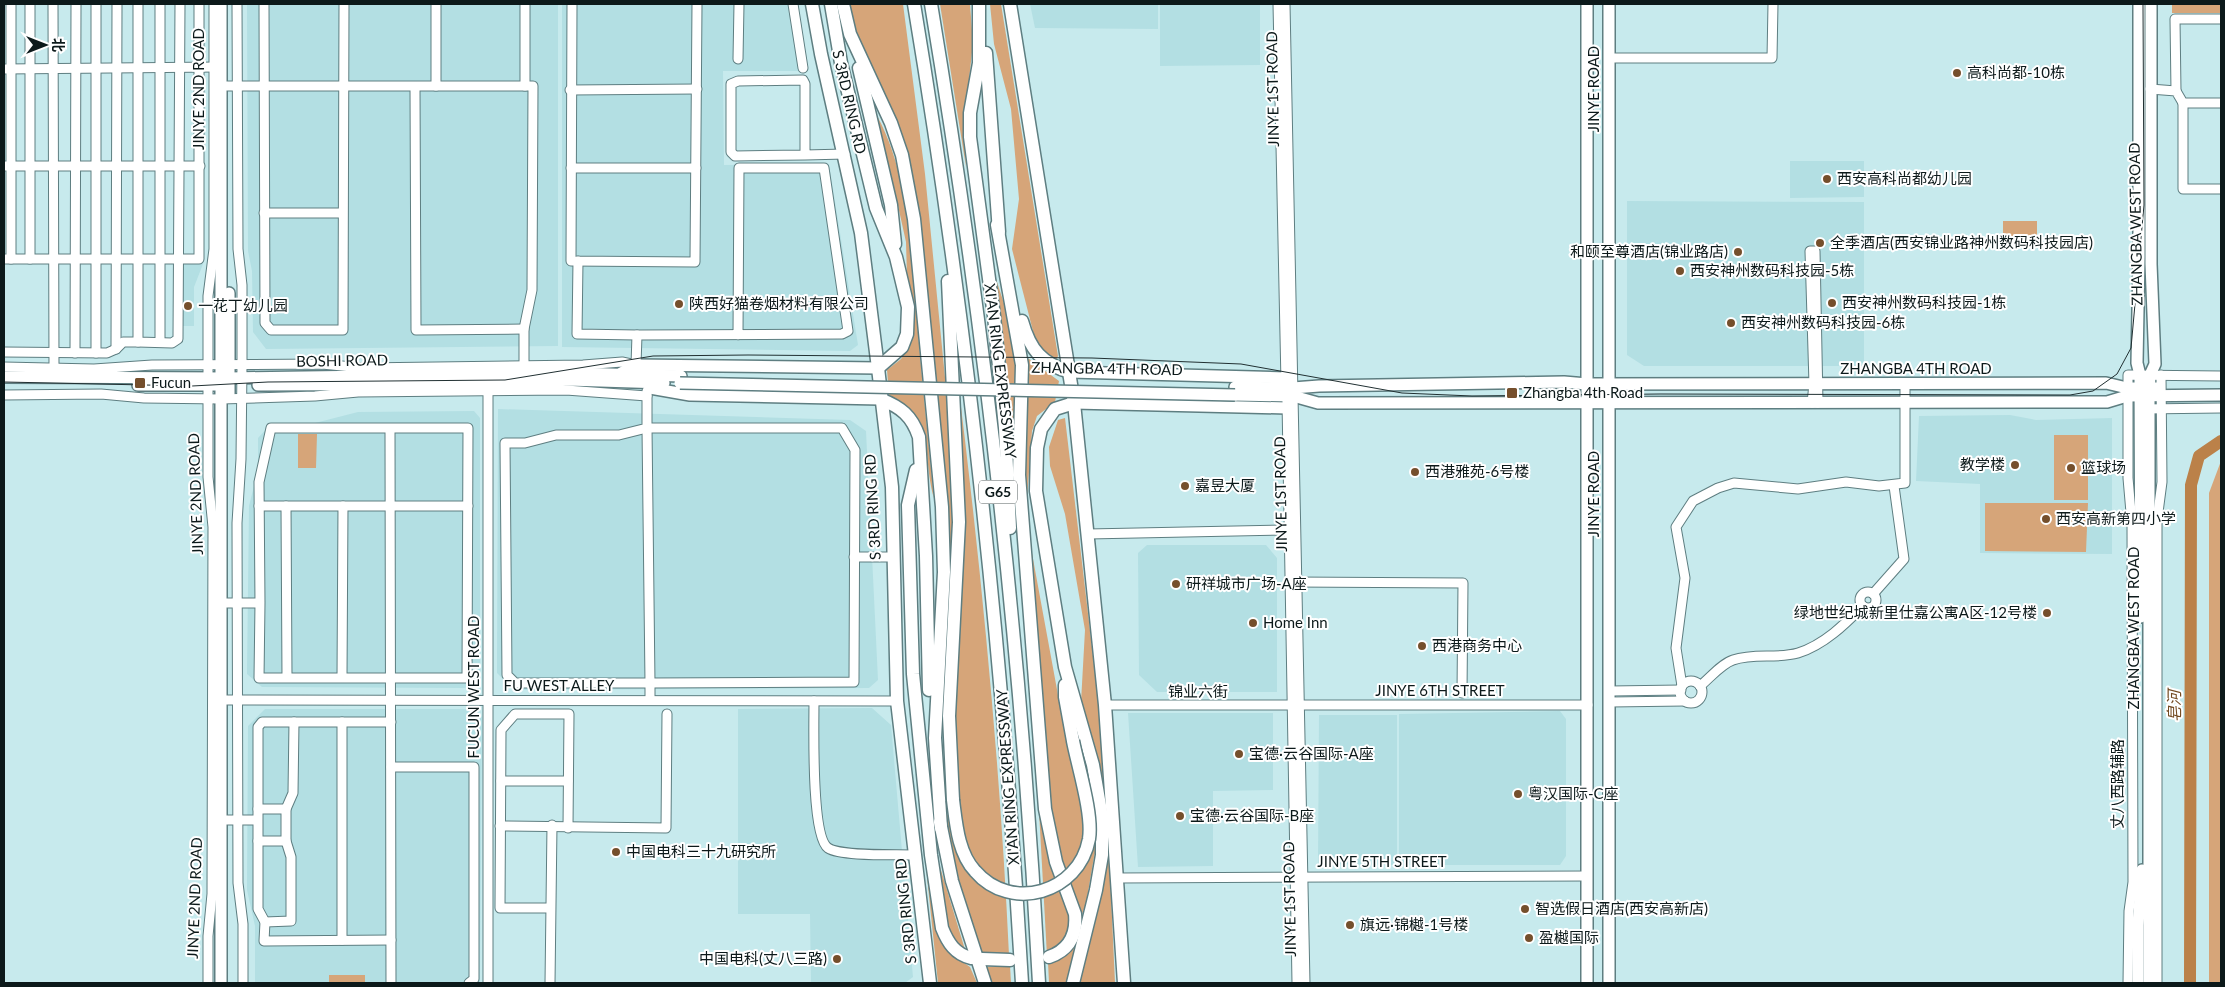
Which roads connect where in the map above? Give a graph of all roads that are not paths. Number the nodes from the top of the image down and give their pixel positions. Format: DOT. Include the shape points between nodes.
graph roads {
  1 [pos="10,4"];
  2 [pos="30,4"];
  3 [pos="53,4"];
  4 [pos="76,4"];
  5 [pos="96,4"];
  6 [pos="117,4"];
  7 [pos="138,4"];
  8 [pos="160,4"];
  9 [pos="180,4"];
  10 [pos="199,4"];
  11 [pos="214,4"];
  12 [pos="221,4"];
  13 [pos="229,4"];
  14 [pos="237,4"];
  15 [pos="264,4"];
  16 [pos="344,4"];
  17 [pos="436,4"];
  18 [pos="525,4"];
  19 [pos="572,4"];
  20 [pos="698,4"];
  21 [pos="739,4"];
  22 [pos="794,4"];
  23 [pos="812,4"];
  24 [pos="831,4"];
  25 [pos="844,4"];
  26 [pos="914,4"];
  27 [pos="931,4"];
  28 [pos="981,4"];
  29 [pos="1010,4"];
  30 [pos="1278,4"];
  31 [pos="1285,4"];
  32 [pos="1587,4"];
  33 [pos="1609,4"];
  34 [pos="1773,4"];
  35 [pos="2139,4"];
  36 [pos="2150,4"];
  37 [pos="2221,20"];
  38 [pos="849,29"];
  39 [pos="1609,58"];
  40 [pos="738,59"];
  41 [pos="217,67"];
  42 [pos="96,68"];
  43 [pos="116,68"];
  44 [pos="138,68"];
  45 [pos="160,68"];
  46 [pos="179,68"];
  47 [pos="199,68"];
  48 [pos="804,68"];
  49 [pos="7,69"];
  50 [pos="30,69"];
  51 [pos="53,69"];
  52 [pos="75,69"];
  53 [pos="229,86"];
  54 [pos="264,86"];
  55 [pos="436,86"];
  56 [pos="525,86"];
  57 [pos="344,87"];
  58 [pos="415,87"];
  59 [pos="697,89"];
  60 [pos="2150,89"];
  61 [pos="570,90"];
  62 [pos="2176,91"];
  63 [pos="2183,103"];
  64 [pos="2221,103"];
  65 [pos="845,154"];
  66 [pos="805,155"];
  67 [pos="7,166"];
  68 [pos="30,166"];
  69 [pos="53,166"];
  70 [pos="75,166"];
  71 [pos="96,166"];
  72 [pos="116,166"];
  73 [pos="138,166"];
  74 [pos="160,166"];
  75 [pos="179,166"];
  76 [pos="200,166"];
  77 [pos="571,168"];
  78 [pos="696,168"];
  79 [pos="2221,189"];
  80 [pos="944,191"];
  81 [pos="264,213"];
  82 [pos="342,213"];
  83 [pos="997,225"];
  84 [pos="896,257"];
  85 [pos="7,259"];
  86 [pos="30,259"];
  87 [pos="117,259"];
  88 [pos="160,259"];
  89 [pos="179,259"];
  90 [pos="53,260"];
  91 [pos="75,260"];
  92 [pos="96,260"];
  93 [pos="138,260"];
  94 [pos="578,261"];
  95 [pos="524,329"];
  96 [pos="637,335"];
  97 [pos="738,335"];
  98 [pos="138,342"];
  99 [pos="160,342"];
  100 [pos="116,349"];
  101 [pos="4,352"];
  102 [pos="54,353"];
  103 [pos="75,353"];
  104 [pos="96,353"];
  105 [pos="208,365"];
  106 [pos="225,365"];
  107 [pos="242,365"];
  108 [pos="636,366"];
  109 [pos="4,367"];
  110 [pos="878,368"];
  111 [pos="54,370"];
  112 [pos="524,370"];
  113 [pos="1070,372"];
  114 [pos="2151,376"];
  115 [pos="2221,376"];
  116 [pos="4,377"];
  117 [pos="622,378"];
  118 [pos="680,380"];
  119 [pos="208,381"];
  120 [pos="225,381"];
  121 [pos="242,381"];
  122 [pos="1587,384"];
  123 [pos="1609,384"];
  124 [pos="1816,384"];
  125 [pos="1905,384"];
  126 [pos="4,385"];
  127 [pos="2221,388"];
  128 [pos="488,391"];
  129 [pos="647,392"];
  130 [pos="1289,392"];
  131 [pos="2127,392"];
  132 [pos="2150,392"];
  133 [pos="4,395"];
  134 [pos="2221,395"];
  135 [pos="242,397"];
  136 [pos="208,398"];
  137 [pos="225,398"];
  138 [pos="880,399"];
  139 [pos="1905,402"];
  140 [pos="1074,403"];
  141 [pos="1587,403"];
  142 [pos="1610,403"];
  143 [pos="1815,403"];
  144 [pos="2221,408"];
  145 [pos="2127,409"];
  146 [pos="2144,409"];
  147 [pos="2162,409"];
  148 [pos="647,428"];
  149 [pos="390,429"];
  150 [pos="920,453"];
  151 [pos="1894,486"];
  152 [pos="259,506"];
  153 [pos="286,506"];
  154 [pos="343,506"];
  155 [pos="390,506"];
  156 [pos="468,506"];
  157 [pos="1288,530"];
  158 [pos="1088,534"];
  159 [pos="854,557"];
  160 [pos="892,557"];
  161 [pos="1293,582"];
  162 [pos="229,603"];
  163 [pos="260,603"];
  164 [pos="1065,667"];
  165 [pos="1017,670"];
  166 [pos="287,678"];
  167 [pos="342,678"];
  168 [pos="390,678"];
  169 [pos="650,683"];
  170 [pos="1700,686"];
  171 [pos="1682,688"];
  172 [pos="1462,693"];
  173 [pos="1610,696"];
  174 [pos="229,700"];
  175 [pos="390,700"];
  176 [pos="488,700"];
  177 [pos="650,700"];
  178 [pos="814,701"];
  179 [pos="898,701"];
  180 [pos="1685,701"];
  181 [pos="1105,705"];
  182 [pos="1295,705"];
  183 [pos="1588,705"];
  184 [pos="667,714"];
  185 [pos="294,722"];
  186 [pos="342,722"];
  187 [pos="391,722"];
  188 [pos="391,767"];
  189 [pos="500,781"];
  190 [pos="568,781"];
  191 [pos="258,809"];
  192 [pos="286,810"];
  193 [pos="229,820"];
  194 [pos="258,820"];
  195 [pos="500,826"];
  196 [pos="552,826"];
  197 [pos="568,828"];
  198 [pos="941,828"];
  199 [pos="258,841"];
  200 [pos="286,841"];
  201 [pos="916,855"];
  202 [pos="1300,876"];
  203 [pos="1587,876"];
  204 [pos="1118,878"];
  205 [pos="550,908"];
  206 [pos="265,922"];
  207 [pos="342,940"];
  208 [pos="391,940"];
  209 [pos="1049,957"];
  210 [pos="1010,960"];
  211 [pos="208,983"];
  212 [pos="221,983"];
  213 [pos="229,983"];
  214 [pos="243,983"];
  215 [pos="391,983"];
  216 [pos="469,983"];
  217 [pos="488,983"];
  218 [pos="550,983"];
  219 [pos="930,983"];
  220 [pos="985,983"];
  221 [pos="1022,983"];
  222 [pos="1039,983"];
  223 [pos="1073,983"];
  224 [pos="1124,983"];
  225 [pos="1297,983"];
  226 [pos="1305,983"];
  227 [pos="1587,983"];
  228 [pos="1609,983"];
  229 [pos="2128,983"];
  230 [pos="2138,983"];
  231 [pos="2150,983"];
  232 [pos="2157,983"];
  1 -- 49 [label="street"];
  2 -- 50 [label="street"];
  3 -- 51 [label="street"];
  4 -- 52 [label="street"];
  5 -- 42 [label="street"];
  6 -- 43 [label="street"];
  7 -- 44 [label="street"];
  8 -- 45 [label="street"];
  9 -- 46 [label="street"];
  10 -- 47 [label="street"];
  11 -- 41 [label="street, JINYE 2ND ROAD"];
  12 -- 41 [label="main road, JINYE 2ND ROAD"];
  13 -- 53 [label="main road, JINYE 2ND ROAD"];
  14 -- 53 [label="street, JINYE 2ND ROAD"];
  15 -- 54 [label="street"];
  16 -- 57 [label="street"];
  17 -- 55 [label="street"];
  18 -- 56 [label="street"];
  19 -- 61 [label="street"];
  20 -- 59 [label="street"];
  21 -- 40 [label="street"];
  22 -- 48 [label="street"];
  23 -- 65 [label="highway, S 3RD RING RD"];
  24 -- 84 [label="highway" via="876,208"];
  25 -- 38 [label="highway"];
  26 -- 80 [label="highway, XI'AN RING EXPRESSWAY / G65"];
  27 -- 165 [label="highway, XI'AN RING EXPRESSWAY / G65" via="994,446"];
  28 -- 83 [label="highway"];
  28 -- 165 [label="highway" via="979,62 970,113 970,137 1005,428"];
  29 -- 113 [label="highway"];
  30 -- 130 [label="street, JINYE 1ST ROAD"];
  31 -- 130 [label="street, JINYE 1ST ROAD"];
  32 -- 122 [label="main road, JINYE ROAD"];
  33 -- 39 [label="main road, JINYE ROAD"];
  34 -- 39 [label="street" via="1772,58"];
  35 -- 114 [label="main road, ZHANGBA WEST ROAD" via="2137,363"];
  36 -- 60 [label="main road, ZHANGBA WEST ROAD"];
  37 -- 62 [label="street" via="2175,20"];
  38 -- 84 [label="highway" via="891,205"];
  38 -- 198 [label="highway" via="891,123 904,164 914,219 942,507 944,572 935,738"];
  39 -- 123 [label="main road, JINYE ROAD"];
  41 -- 47 [label="street"];
  41 -- 53 [label="main road, JINYE 2ND ROAD"];
  41 -- 105 [label="street, JINYE 2ND ROAD"];
  42 -- 43 [label="street"];
  42 -- 52 [label="street"];
  42 -- 71 [label="street"];
  43 -- 44 [label="street"];
  43 -- 72 [label="street"];
  44 -- 45 [label="street"];
  44 -- 73 [label="street"];
  45 -- 46 [label="street"];
  45 -- 74 [label="street"];
  46 -- 47 [label="street"];
  46 -- 75 [label="street"];
  47 -- 76 [label="street"];
  49 -- 50 [label="street"];
  49 -- 67 [label="street"];
  50 -- 51 [label="street"];
  50 -- 68 [label="street"];
  51 -- 52 [label="street"];
  51 -- 69 [label="street"];
  52 -- 70 [label="street"];
  53 -- 54 [label="street"];
  53 -- 106 [label="main road, JINYE 2ND ROAD"];
  53 -- 107 [label="street, JINYE 2ND ROAD" via="242,285"];
  54 -- 57 [label="street"];
  54 -- 81 [label="street"];
  55 -- 56 [label="street"];
  55 -- 58 [label="street"];
  56 -- 95 [label="street" via="533,86 532,290"];
  57 -- 58 [label="street"];
  57 -- 82 [label="street"];
  58 -- 95 [label="street" via="416,330"];
  59 -- 61 [label="street"];
  59 -- 78 [label="street"];
  60 -- 62 [label="street"];
  60 -- 114 [label="main road, ZHANGBA WEST ROAD" via="2154,364"];
  61 -- 77 [label="street"];
  62 -- 63 [label="street"];
  63 -- 64 [label="street"];
  63 -- 79 [label="street" via="2183,190"];
  65 -- 66 [label="street"];
  65 -- 110 [label="highway, S 3RD RING RD" via="861,233"];
  66 -- 66 [label="street" via="805,84 802,80 738,80 731,84 731,152 735,156"];
  67 -- 68 [label="street"];
  67 -- 85 [label="street"];
  68 -- 69 [label="street"];
  68 -- 86 [label="street"];
  69 -- 70 [label="street"];
  69 -- 90 [label="street"];
  70 -- 71 [label="street"];
  70 -- 91 [label="street"];
  71 -- 72 [label="street"];
  71 -- 92 [label="street"];
  72 -- 73 [label="street"];
  72 -- 87 [label="street"];
  73 -- 74 [label="street"];
  73 -- 93 [label="street"];
  74 -- 75 [label="street"];
  74 -- 88 [label="street"];
  75 -- 76 [label="street"];
  75 -- 89 [label="street"];
  76 -- 89 [label="street" via="199,259"];
  77 -- 78 [label="street"];
  77 -- 94 [label="street" via="571,261"];
  78 -- 94 [label="street" via="696,262"];
  80 -- 164 [label="highway, bridge" via="958,522 949,716 953,800 965,856 974,871 1006,892 1027,895 1046,892 1062,882 1075,870 1089,838 1089,820 1065,697"];
  80 -- 221 [label="highway, XI'AN RING EXPRESSWAY / G65" via="993,600 1010,788"];
  81 -- 82 [label="street"];
  81 -- 82 [label="street" via="265,323 271,330 343,330"];
  83 -- 113 [label="highway" via="1029,340 1053,368"];
  83 -- 209 [label="highway" via="1022,365 1019,476 1045,809 1051,844 1076,923 1071,941 1060,953"];
  84 -- 110 [label="highway" via="908,307 907,334 902,347"];
  85 -- 86 [label="street"];
  86 -- 90 [label="street"];
  87 -- 92 [label="street"];
  87 -- 93 [label="street"];
  87 -- 100 [label="street"];
  88 -- 89 [label="street"];
  88 -- 93 [label="street"];
  88 -- 99 [label="street"];
  89 -- 99 [label="street" via="178,339 172,343"];
  90 -- 91 [label="street"];
  90 -- 102 [label="street"];
  91 -- 92 [label="street"];
  91 -- 103 [label="street"];
  92 -- 104 [label="street"];
  93 -- 98 [label="street"];
  94 -- 96 [label="street" via="577,334"];
  95 -- 112 [label="street"];
  96 -- 97 [label="street"];
  96 -- 108 [label="street"];
  97 -- 97 [label="street" via="842,334 848,331 824,168 739,168"];
  98 -- 99 [label="street"];
  98 -- 100 [label="street" via="123,342"];
  100 -- 104 [label="street"];
  101 -- 102 [label="street"];
  102 -- 103 [label="street"];
  102 -- 111 [label="street"];
  103 -- 104 [label="street"];
  105 -- 106 [label="street, BOSHI ROAD"];
  105 -- 111 [label="street, BOSHI ROAD"];
  105 -- 119 [label="street, JINYE 2ND ROAD"];
  106 -- 107 [label="street, BOSHI ROAD"];
  106 -- 120 [label="main road, JINYE 2ND ROAD"];
  107 -- 112 [label="street, BOSHI ROAD"];
  107 -- 121 [label="street, JINYE 2ND ROAD"];
  108 -- 110 [label="main road"];
  108 -- 112 [label="street, BOSHI ROAD" via="622,362"];
  108 -- 117 [label="main road"];
  109 -- 111 [label="street, BOSHI ROAD"];
  110 -- 138 [label="highway, S 3RD RING RD"];
  112 -- 117 [label="main road, BOSHI ROAD"];
  112 -- 121 [label="main road, BOSHI ROAD"];
  113 -- 130 [label="main road"];
  113 -- 140 [label="highway"];
  114 -- 115 [label="street"];
  114 -- 131 [label="street, 丈八西路辅路" via="2128,375"];
  114 -- 132 [label="main road, ZHANGBA WEST ROAD"];
  116 -- 119 [label="main road, BOSHI ROAD"];
  117 -- 118 [label="main road, BOSHI ROAD"];
  117 -- 121 [label="main road, BOSHI ROAD" via="523,384"];
  117 -- 129 [label="main road"];
  118 -- 130 [label="main road, ZHANGBA 4TH ROAD, bridge"];
  119 -- 120 [label="main road, BOSHI ROAD"];
  119 -- 126 [label="main road, BOSHI ROAD"];
  119 -- 136 [label="street, JINYE 2ND ROAD"];
  120 -- 121 [label="main road, BOSHI ROAD"];
  120 -- 137 [label="main road, JINYE 2ND ROAD"];
  121 -- 135 [label="street, JINYE 2ND ROAD"];
  122 -- 123 [label="main road, ZHANGBA 4TH ROAD"];
  122 -- 130 [label="main road, ZHANGBA 4TH ROAD" via="1319,386"];
  122 -- 141 [label="main road, JINYE ROAD"];
  123 -- 124 [label="main road, ZHANGBA 4TH ROAD"];
  123 -- 142 [label="main road, JINYE ROAD"];
  124 -- 124 [label="street" via="1815,251 1810,250"];
  124 -- 125 [label="main road, ZHANGBA 4TH ROAD"];
  124 -- 143 [label="street"];
  125 -- 131 [label="main road, ZHANGBA 4TH ROAD" via="2106,383"];
  125 -- 139 [label="street"];
  127 -- 132 [label="main road, ZHANGBA 4TH ROAD"];
  128 -- 129 [label="street, BOSHI ROAD"];
  128 -- 135 [label="street, BOSHI ROAD"];
  128 -- 176 [label="street, FUCUN WEST ROAD"];
  129 -- 138 [label="main road"];
  129 -- 148 [label="street"];
  130 -- 140 [label="main road"];
  130 -- 141 [label="main road, ZHANGBA 4TH ROAD" via="1318,403"];
  130 -- 157 [label="street, JINYE 1ST ROAD"];
  130 -- 161 [label="street, JINYE 1ST ROAD"];
  131 -- 132 [label="main road, ZHANGBA 4TH ROAD"];
  131 -- 139 [label="main road, ZHANGBA 4TH ROAD" via="2107,402"];
  131 -- 145 [label="street, 丈八西路辅路"];
  132 -- 134 [label="main road, ZHANGBA 4TH ROAD"];
  132 -- 146 [label="main road, ZHANGBA WEST ROAD"];
  132 -- 147 [label="street"];
  133 -- 136 [label="street, BOSHI ROAD"];
  135 -- 137 [label="street, BOSHI ROAD"];
  135 -- 162 [label="street, JINYE 2ND ROAD"];
  136 -- 137 [label="street, BOSHI ROAD"];
  136 -- 211 [label="street, JINYE 2ND ROAD" via="208,477 213,527 212,894"];
  137 -- 162 [label="main road, JINYE 2ND ROAD"];
  138 -- 150 [label="highway" via="906,413 914,424"];
  138 -- 160 [label="highway, S 3RD RING RD" via="892,486"];
  139 -- 143 [label="main road, ZHANGBA 4TH ROAD"];
  139 -- 151 [label="street" via="1905,483"];
  140 -- 158 [label="highway"];
  140 -- 164 [label="highway" via="1055,409 1041,429 1037,448 1036,491"];
  141 -- 142 [label="main road, ZHANGBA 4TH ROAD"];
  141 -- 183 [label="main road, JINYE ROAD"];
  142 -- 143 [label="main road, ZHANGBA 4TH ROAD"];
  142 -- 173 [label="main road, JINYE ROAD"];
  144 -- 147 [label="street"];
  145 -- 146 [label="street"];
  145 -- 229 [label="street, 丈八西路辅路" via="2132,524 2133,872"];
  146 -- 147 [label="street"];
  146 -- 230 [label="main road, ZHANGBA WEST ROAD" via="2142,884"];
  146 -- 231 [label="main road, ZHANGBA WEST ROAD"];
  147 -- 232 [label="street" via="2162,482 2158,520"];
  148 -- 159 [label="street" via="842,428 855,450"];
  148 -- 169 [label="street"];
  148 -- 169 [label="street" via="619,435 556,435 526,443 505,443 507,675 515,683"];
  149 -- 152 [label="street" via="271,428 259,482"];
  149 -- 155 [label="street"];
  149 -- 156 [label="street" via="468,428"];
  150 -- 198 [label="highway" via="930,721 934,785"];
  150 -- 210 [label="highway" via="908,505 913,674 942,928 946,939 961,955"];
  151 -- 170 [label="street" via="1904,559 1873,594 1866,592 1862,595 1863,606 1831,635 1798,653 1733,660"];
  151 -- 171 [label="street" via="1846,482 1798,489 1734,482 1693,501 1676,528 1685,578 1676,648"];
  152 -- 153 [label="street"];
  152 -- 163 [label="street"];
  153 -- 154 [label="street"];
  153 -- 166 [label="street"];
  154 -- 155 [label="street"];
  154 -- 167 [label="street"];
  155 -- 156 [label="street"];
  155 -- 168 [label="street"];
  156 -- 168 [label="street" via="467,678"];
  157 -- 158 [label="street"];
  157 -- 161 [label="street, JINYE 1ST ROAD"];
  158 -- 181 [label="highway"];
  159 -- 160 [label="street"];
  159 -- 169 [label="street" via="854,682"];
  160 -- 179 [label="highway, S 3RD RING RD"];
  161 -- 172 [label="street" via="1463,583"];
  161 -- 182 [label="street, JINYE 1ST ROAD"];
  162 -- 163 [label="street"];
  162 -- 174 [label="main road, JINYE 2ND ROAD"];
  163 -- 166 [label="street" via="259,678"];
  164 -- 223 [label="highway" via="1093,765 1102,818 1102,854 1096,890"];
  165 -- 222 [label="highway, XI'AN RING EXPRESSWAY / G65"];
  166 -- 167 [label="street"];
  167 -- 168 [label="street"];
  168 -- 175 [label="street"];
  169 -- 177 [label="street"];
  170 -- 171 [label="street" via="1688,682"];
  170 -- 180 [label="street" via="1700,699 1694,703"];
  171 -- 173 [label="street"];
  171 -- 180 [label="street"];
  173 -- 180 [label="street"];
  173 -- 228 [label="main road, JINYE ROAD"];
  174 -- 175 [label="street, FU WEST ALLEY"];
  174 -- 193 [label="main road, JINYE 2ND ROAD"];
  175 -- 176 [label="street, FU WEST ALLEY"];
  175 -- 187 [label="street"];
  176 -- 177 [label="street, FU WEST ALLEY"];
  176 -- 217 [label="street, FUCUN WEST ROAD"];
  177 -- 178 [label="street, FU WEST ALLEY"];
  178 -- 179 [label="street, FU WEST ALLEY"];
  178 -- 201 [label="street" via="817,817 823,841 828,848 846,853"];
  179 -- 201 [label="highway, S 3RD RING RD"];
  181 -- 182 [label="street, 锦业六街"];
  181 -- 204 [label="highway"];
  182 -- 183 [label="street, JINYE 6TH STREET"];
  182 -- 202 [label="street, JINYE 1ST ROAD"];
  183 -- 203 [label="main road, JINYE ROAD"];
  184 -- 197 [label="street" via="666,828"];
  185 -- 186 [label="street"];
  185 -- 191 [label="street" via="262,722 258,727"];
  185 -- 192 [label="street" via="293,793"];
  186 -- 187 [label="street"];
  186 -- 207 [label="street"];
  187 -- 188 [label="street"];
  188 -- 208 [label="street"];
  188 -- 216 [label="street" via="474,767 474,979"];
  189 -- 190 [label="street"];
  189 -- 190 [label="street" via="503,724 515,714 569,714"];
  189 -- 195 [label="street"];
  190 -- 197 [label="street"];
  191 -- 192 [label="street"];
  191 -- 194 [label="street"];
  192 -- 200 [label="street"];
  193 -- 194 [label="street"];
  193 -- 212 [label="main road, JINYE 2ND ROAD"];
  193 -- 213 [label="main road, JINYE 2ND ROAD"];
  193 -- 214 [label="street, JINYE 2ND ROAD" via="243,924"];
  194 -- 199 [label="street"];
  195 -- 196 [label="street"];
  195 -- 205 [label="street" via="500,908"];
  196 -- 197 [label="street"];
  196 -- 205 [label="street"];
  198 -- 220 [label="highway" via="961,914"];
  199 -- 200 [label="street"];
  199 -- 206 [label="street" via="258,909"];
  200 -- 206 [label="street" via="291,857 291,922"];
  201 -- 219 [label="highway, S 3RD RING RD"];
  202 -- 203 [label="street, JINYE 5TH STREET"];
  202 -- 204 [label="street, JINYE 5TH STREET"];
  202 -- 225 [label="street, JINYE 1ST ROAD"];
  202 -- 226 [label="street, JINYE 1ST ROAD"];
  203 -- 227 [label="main road, JINYE ROAD"];
  204 -- 224 [label="highway"];
  205 -- 218 [label="street"];
  206 -- 207 [label="street" via="264,941"];
  207 -- 208 [label="street"];
  208 -- 215 [label="street"];
}
